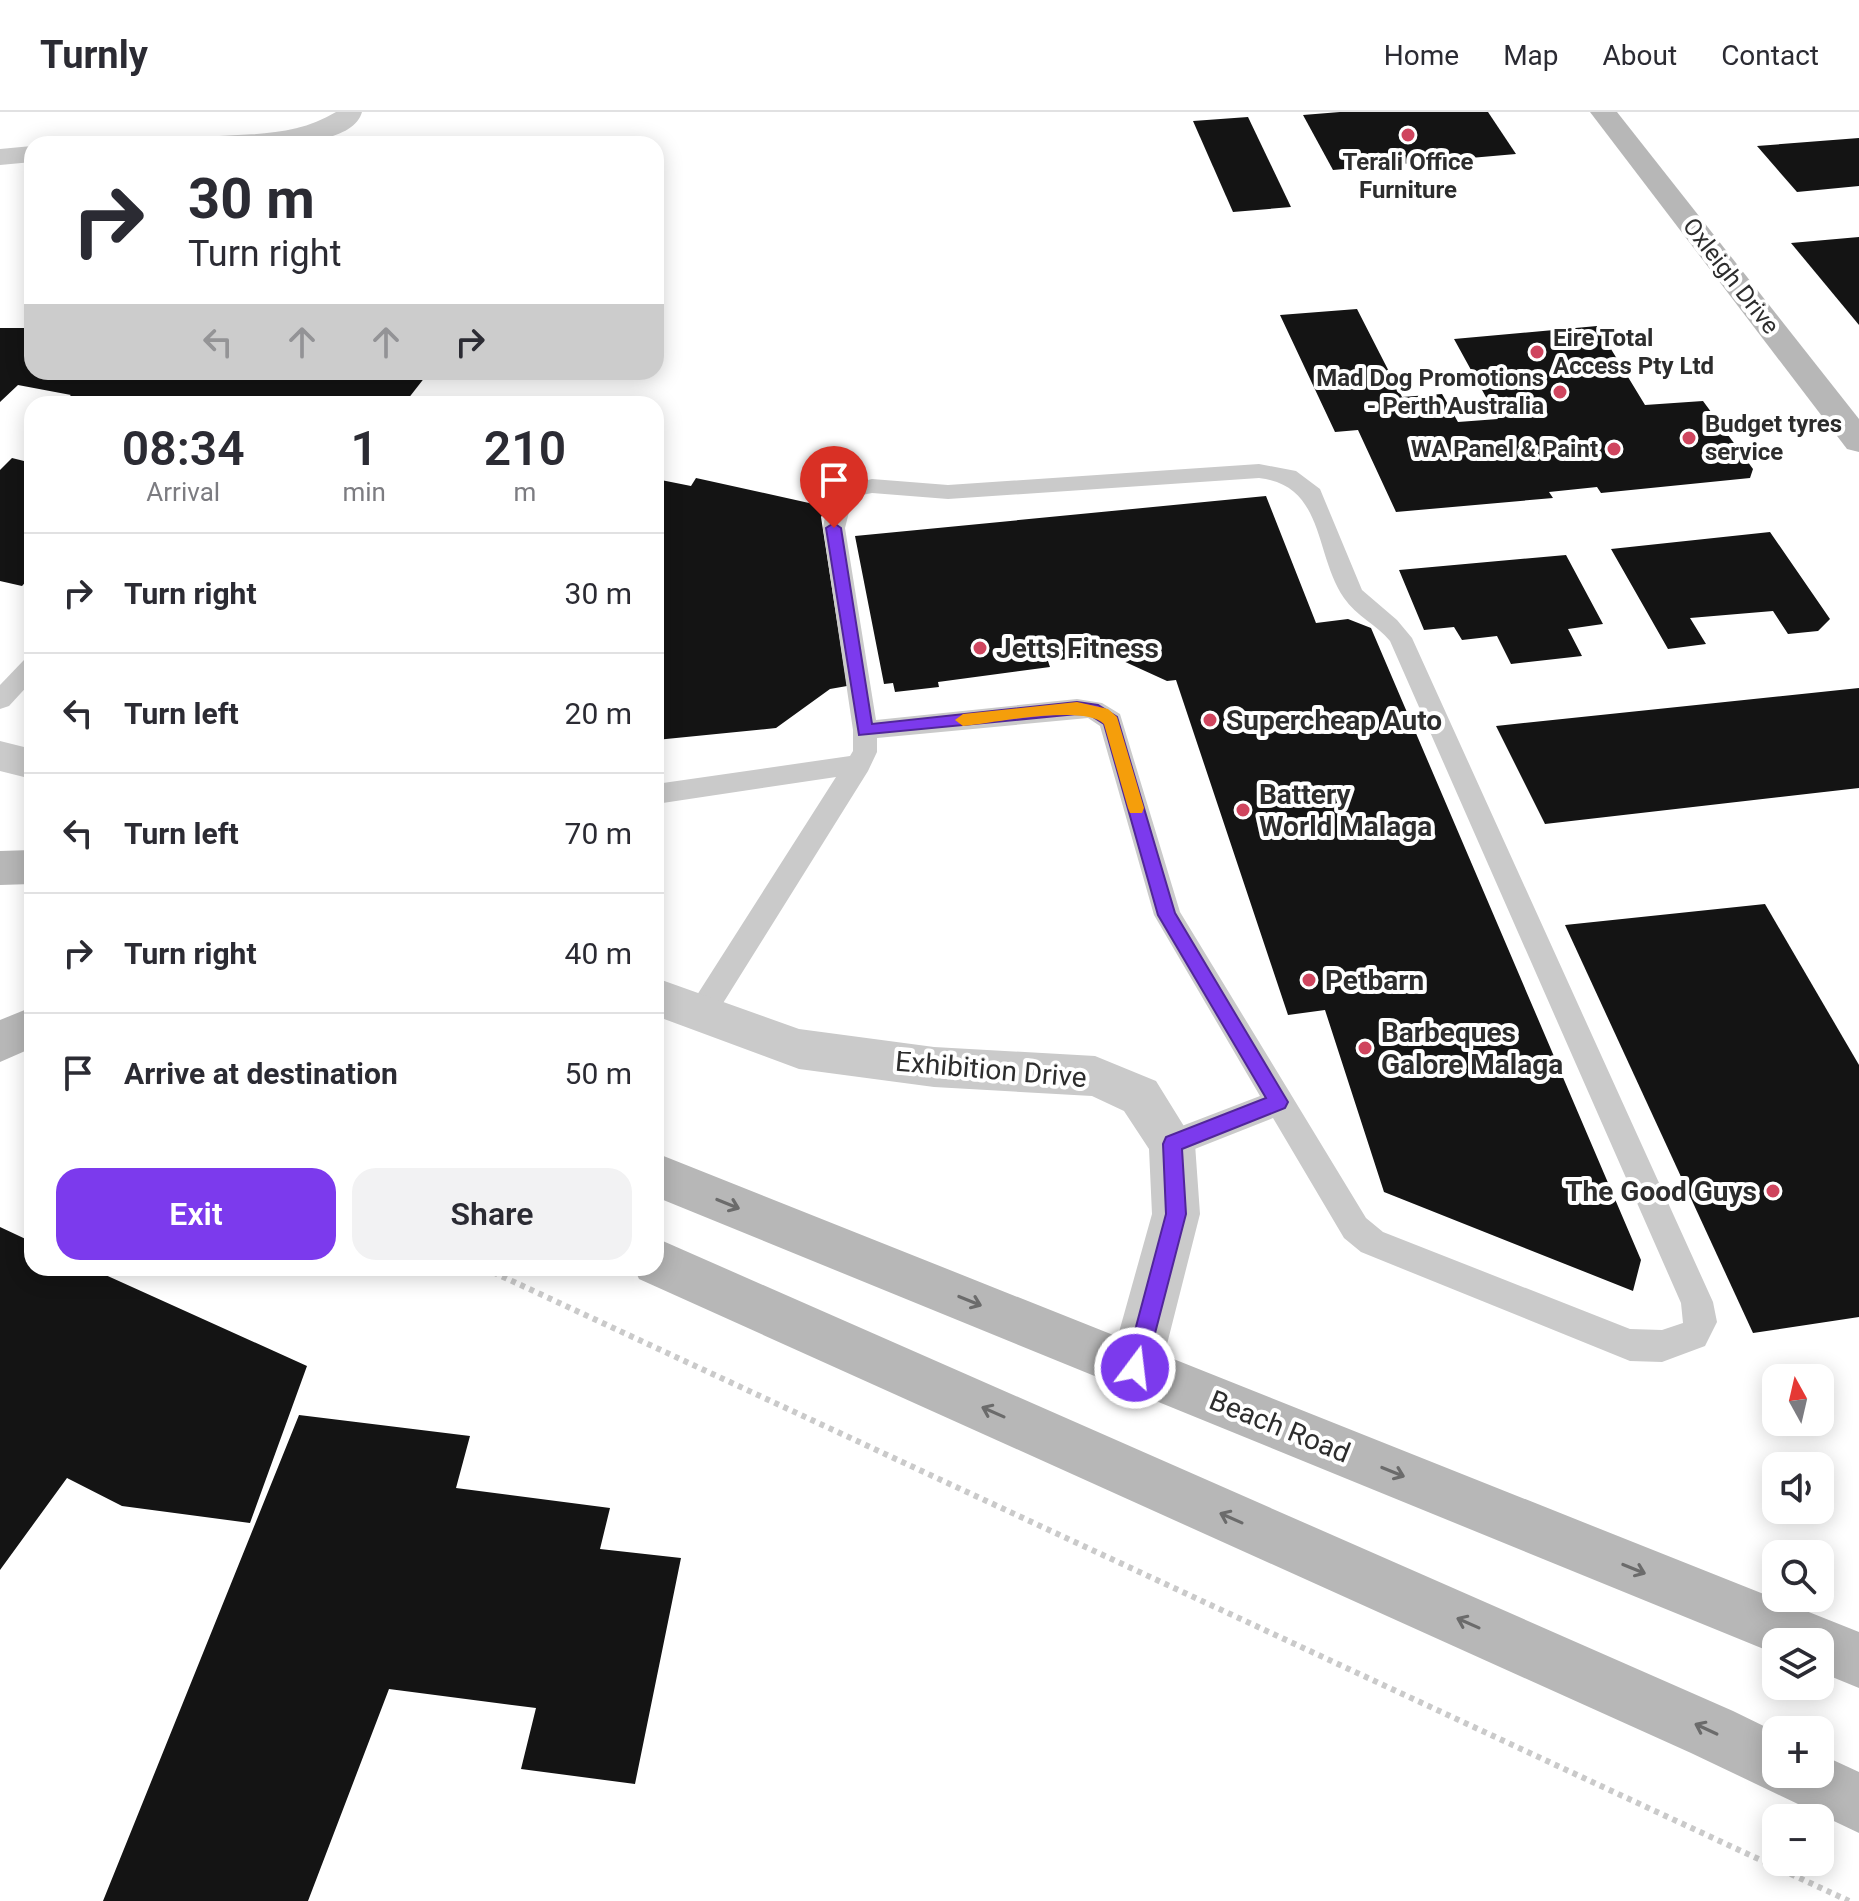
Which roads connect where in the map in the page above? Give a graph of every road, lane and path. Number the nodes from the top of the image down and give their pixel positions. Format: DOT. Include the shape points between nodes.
graph roads {
  1 [pos="349,112"];
  2 [pos="1603,112"];
  3 [pos="304,136"];
  4 [pos="24,155"];
  5 [pos="0,157"];
  6 [pos="1859,441"];
  7 [pos="24,674"];
  8 [pos="0,700"];
  9 [pos="865,730"];
  10 [pos="0,756"];
  11 [pos="24,762"];
  12 [pos="859,764"];
  13 [pos="664,793"];
  14 [pos="24,867"];
  15 [pos="0,868"];
  16 [pos="664,1000"];
  17 [pos="700,1015"];
  18 [pos="1279,1102"];
  19 [pos="1172,1144"];
  20 [pos="664,1178"];
  21 [pos="664,1266"];
  22 [pos="501,1276"];
  23 [pos="1135,1368"];
  24 [pos="1781,1628"];
  25 [pos="1834,1650"];
  26 [pos="1859,1660"];
  27 [pos="1762,1756"];
  28 [pos="1827,1788"];
  29 [pos="1859,1803"];
  30 [pos="1849,1901"];
  1 -- 3 [label="street"];
  2 -- 6 [label="main road, Oxleigh Drive"];
  4 -- 5 [label="street"];
  7 -- 8 [label="lane"];
  9 -- 12 [label="lane"];
  9 -- 18 [label="lane" via="1077,708 1103,713 1111,721 1167,915"];
  9 -- 18 [label="lane" via="834,528 836,510 850,491 883,485 948,492 1259,471 1302,482 1312,494 1352,593 1400,638 1697,1302 1701,1322 1694,1335 1662,1346 1630,1345 1372,1242 1339,1204"];
  10 -- 11 [label="street"];
  12 -- 13 [label="lane"];
  12 -- 17 [label="lane"];
  14 -- 15 [label="main road"];
  16 -- 17 [label="street, Exhibition Drive"];
  17 -- 19 [label="street, Exhibition Drive" via="799,1049 934,1067 1095,1076 1140,1096"];
  18 -- 19 [label="lane"];
  19 -- 23 [label="street" via="1176,1214"];
  20 -- 23 [label="main road, Beach Road, one-way"];
  27 -- 21 [label="main road, one-way"];
  22 -- 30 [label="path"];
  23 -- 24 [label="main road, Beach Road, one-way"];
  25 -- 26 [label="main road, Beach Road"];
  28 -- 29 [label="main road"];
}
